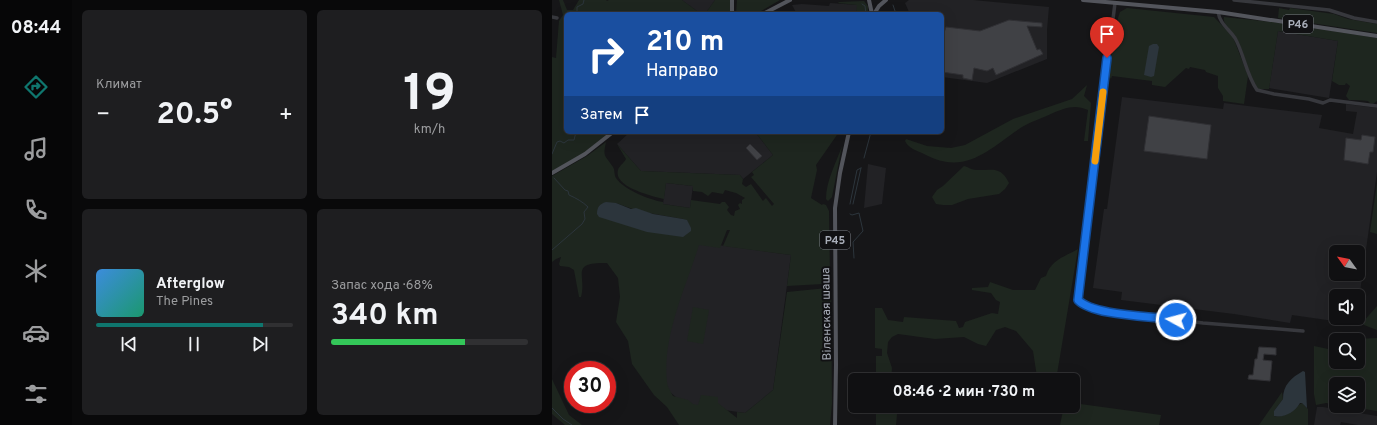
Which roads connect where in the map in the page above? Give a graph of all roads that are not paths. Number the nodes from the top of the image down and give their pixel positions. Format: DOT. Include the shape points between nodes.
graph roads {
  1 [pos="732,0"];
  2 [pos="790,0"];
  3 [pos="869,0"];
  4 [pos="886,0"];
  5 [pos="1083,0"];
  6 [pos="1234,0"];
  7 [pos="1115,3"];
  8 [pos="732,12"];
  9 [pos="767,12"];
  10 [pos="872,12"];
  11 [pos="874,12"];
  12 [pos="1218,12"];
  13 [pos="552,17"];
  14 [pos="557,18"];
  15 [pos="1377,22"];
  16 [pos="1377,36"];
  17 [pos="1377,106"];
  18 [pos="610,134"];
  19 [pos="849,134"];
  20 [pos="552,173"];
  21 [pos="1303,332"];
  22 [pos="834,425"];
  1 -- 8 [label="main road"];
  2 -- 9 [label="main road"];
  3 -- 10 [label="main road"];
  4 -- 11 [label="main road"];
  5 -- 7 [label="main road, Р46"];
  6 -- 15 [label="street" via="1329,10"];
  7 -- 12 [label="main road, Р46"];
  7 -- 21 [label="street" via="1078,300 1082,305 1120,313"];
  12 -- 16 [label="main road, Р46"];
  12 -- 17 [label="street" via="1223,25 1239,45 1257,90 1323,103 1330,100"];
  13 -- 14 [label="street"];
  18 -- 20 [label="main road" via="585,154"];
  19 -- 22 [label="main road, Віленская шаша / Р45" via="835,208"];
}
